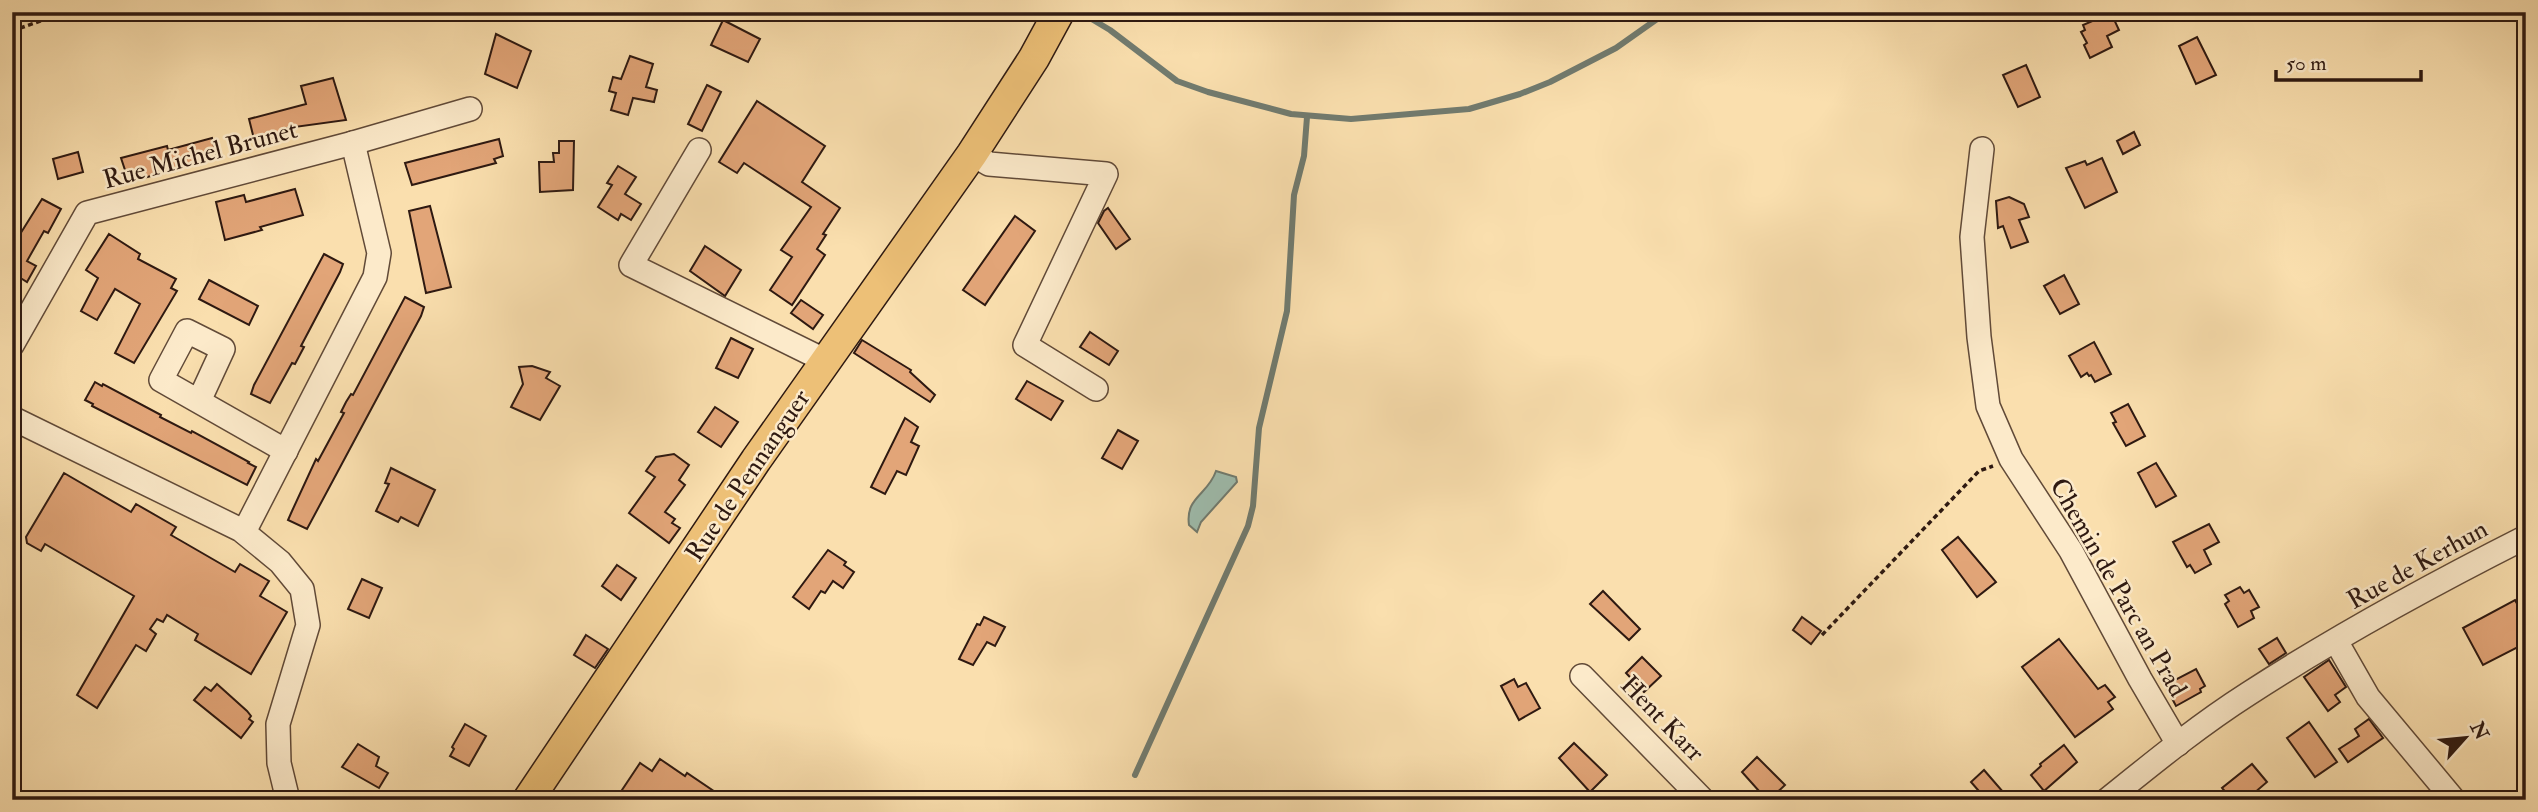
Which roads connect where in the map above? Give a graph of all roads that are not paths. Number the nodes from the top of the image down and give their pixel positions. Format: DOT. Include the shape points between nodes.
graph roads {
  1 [pos="1059,12"];
  2 [pos="470,109"];
  3 [pos="353,143"];
  4 [pos="1982,149"];
  5 [pos="699,150"];
  6 [pos="972,154"];
  7 [pos="12,345"];
  8 [pos="826,362"];
  9 [pos="1096,388"];
  10 [pos="199,401"];
  11 [pos="12,418"];
  12 [pos="286,451"];
  13 [pos="244,533"];
  14 [pos="2526,537"];
  15 [pos="2336,641"];
  16 [pos="1582,676"];
  17 [pos="2178,744"];
  18 [pos="288,800"];
  19 [pos="528,800"];
  20 [pos="1703,800"];
  21 [pos="2107,800"];
  22 [pos="2454,800"];
  1 -- 6 [label="main road, Rue de Pennanguer"];
  2 -- 3 [label="street, Rue Michel Brunet"];
  3 -- 7 [label="street, Rue Michel Brunet" via="87,213"];
  3 -- 12 [label="street" via="379,253 375,278"];
  4 -- 17 [label="street, Chemin de Parc an Prad" via="1972,237 1988,406 2011,459 2071,551"];
  5 -- 8 [label="street" via="631,265"];
  6 -- 8 [label="main road, Rue de Pennanguer"];
  6 -- 9 [label="street" via="989,164 1106,174 1025,345"];
  8 -- 19 [label="main road, Rue de Pennanguer"];
  10 -- 12 [label="street"];
  11 -- 13 [label="street"];
  12 -- 13 [label="street"];
  13 -- 18 [label="street" via="280,562 302,589 309,625 278,724 279,763"];
  14 -- 15 [label="street, Rue de Kerhun" via="2420,590"];
  15 -- 17 [label="street, Rue de Kerhun"];
  15 -- 22 [label="street, Rue de Kerhun" via="2368,697"];
  16 -- 20 [label="street, Hent Karr"];
  17 -- 21 [label="street, Rue de Kerhun"];
}
